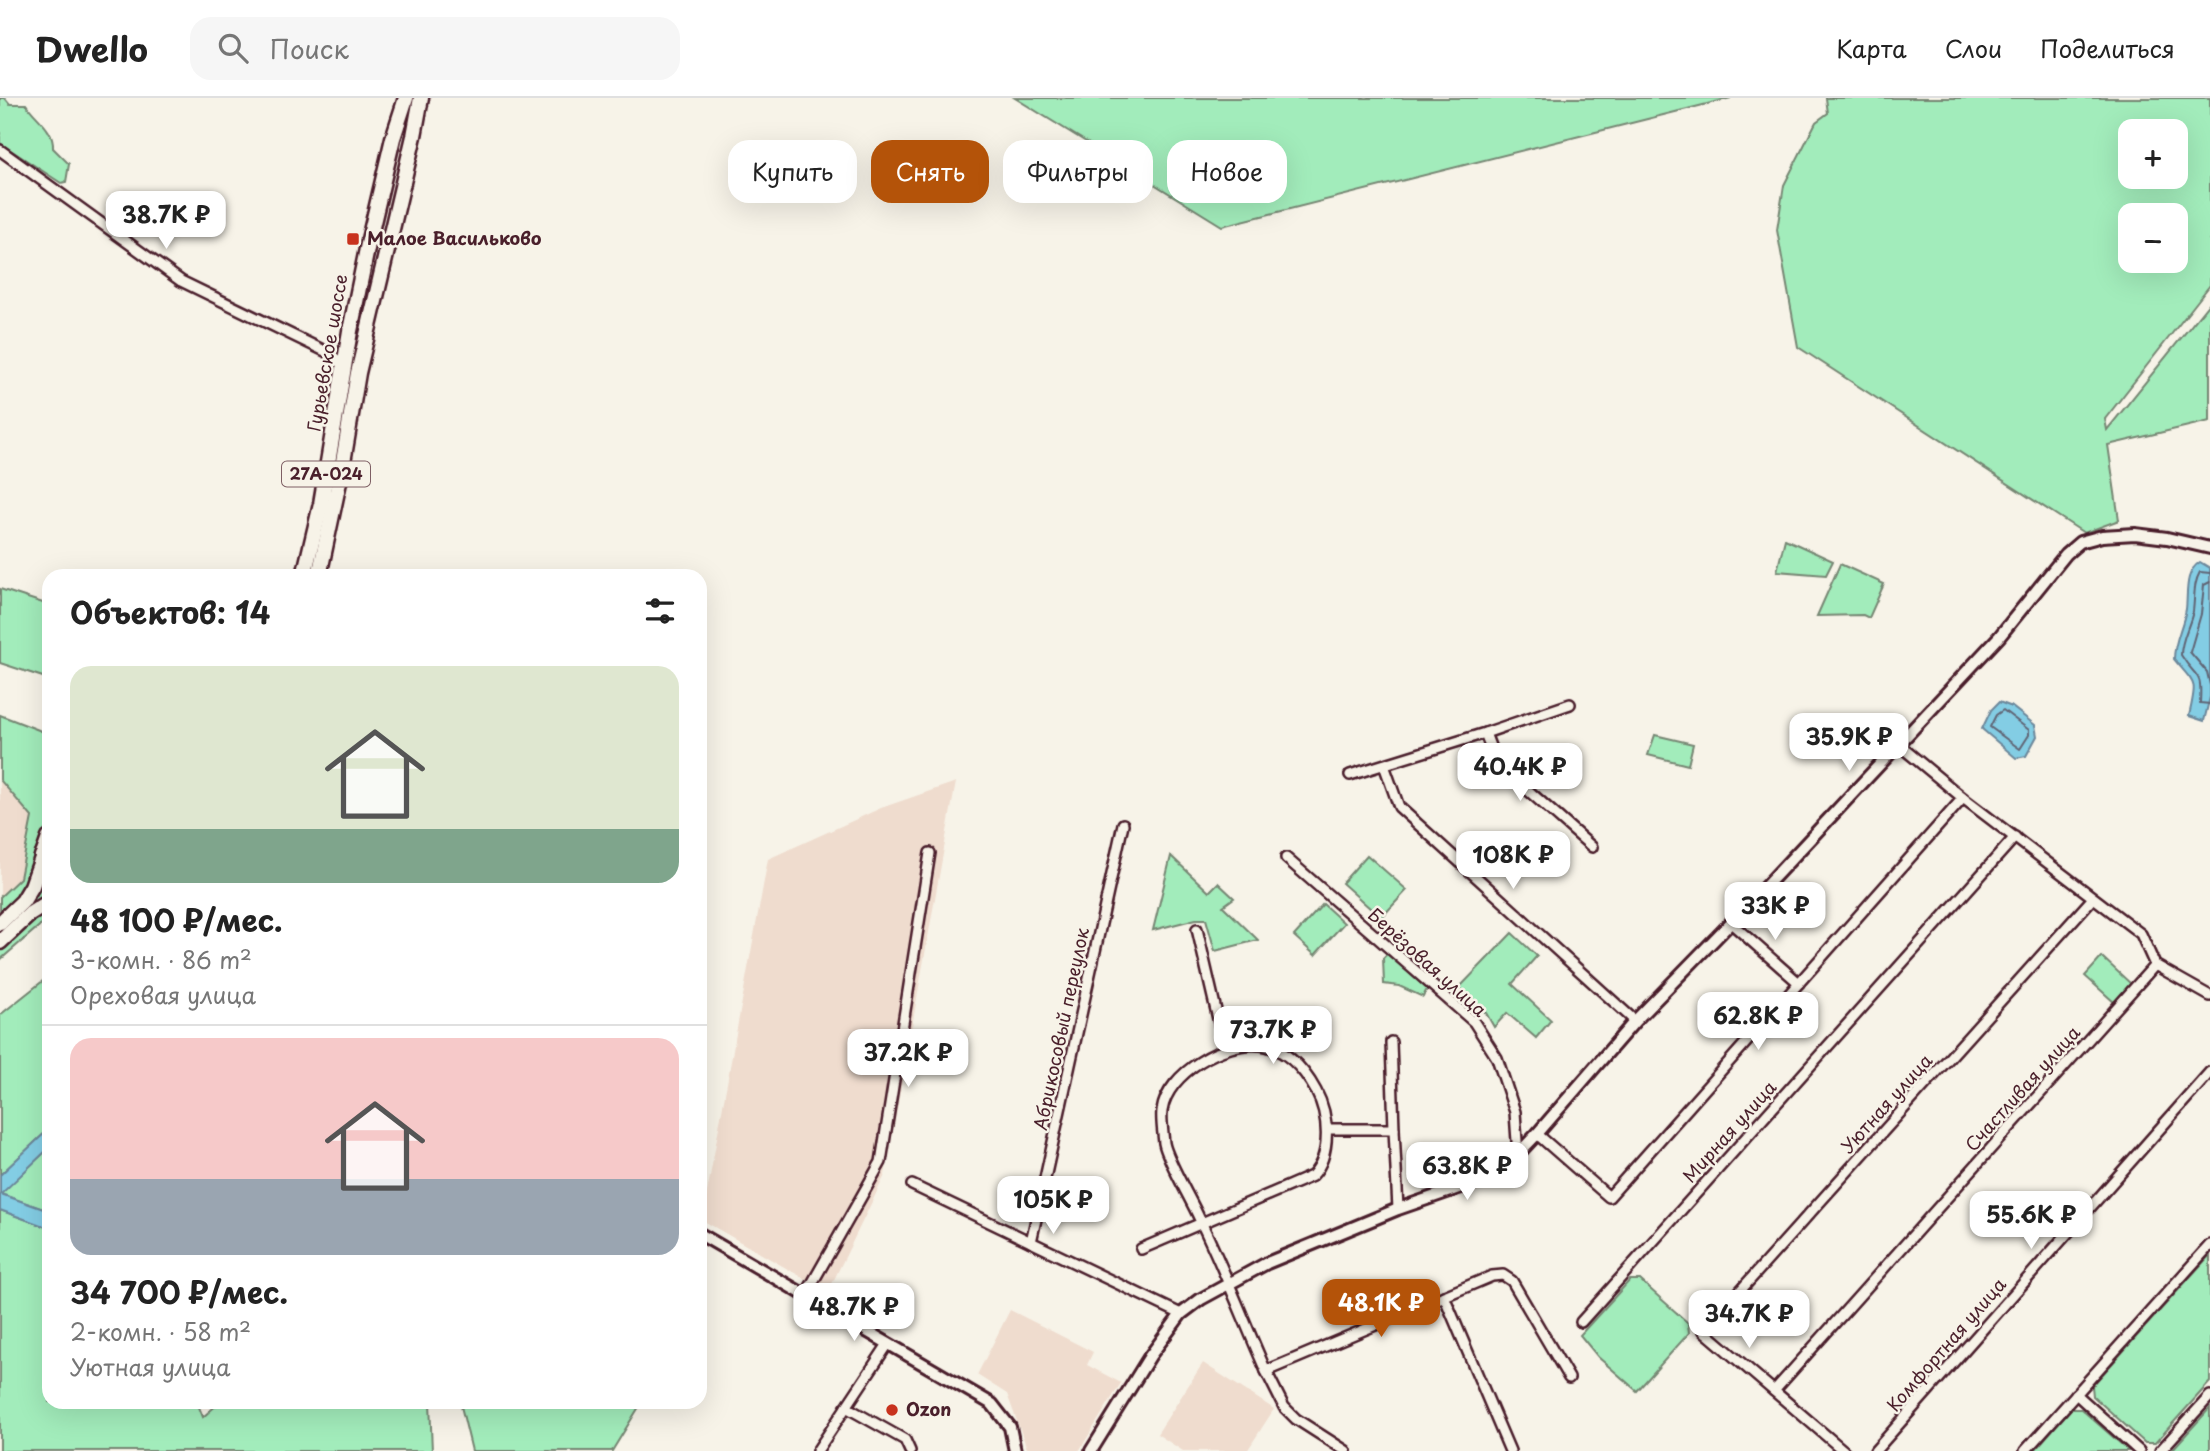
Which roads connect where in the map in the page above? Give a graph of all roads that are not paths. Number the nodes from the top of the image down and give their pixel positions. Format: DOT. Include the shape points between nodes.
graph roads {
  1 [pos="405,98"];
  2 [pos="421,98"];
  3 [pos="0,150"];
  4 [pos="362,273"];
  5 [pos="331,354"];
  6 [pos="343,371"];
  7 [pos="2210,548"];
  8 [pos="306,569"];
  9 [pos="320,569"];
  10 [pos="1570,704"];
  11 [pos="1485,733"];
  12 [pos="1899,745"];
  13 [pos="1384,765"];
  14 [pos="1350,775"];
  15 [pos="1964,798"];
  16 [pos="1123,824"];
  17 [pos="2015,837"];
  18 [pos="1592,847"];
  19 [pos="930,853"];
  20 [pos="42,856"];
  21 [pos="1286,858"];
  22 [pos="2094,898"];
  23 [pos="42,906"];
  24 [pos="0,923"];
  25 [pos="1731,923"];
  26 [pos="1197,929"];
  27 [pos="0,942"];
  28 [pos="2155,965"];
  29 [pos="1799,983"];
  30 [pos="2210,996"];
  31 [pos="1635,1021"];
  32 [pos="1391,1042"];
  33 [pos="1224,1049"];
  34 [pos="2210,1072"];
  35 [pos="1327,1129"];
  36 [pos="1394,1129"];
  37 [pos="1538,1134"];
  38 [pos="1518,1156"];
  39 [pos="912,1185"];
  40 [pos="1398,1209"];
  41 [pos="1202,1222"];
  42 [pos="707,1239"];
  43 [pos="1031,1242"];
  44 [pos="2210,1245"];
  45 [pos="1141,1250"];
  46 [pos="1227,1283"];
  47 [pos="805,1296"];
  48 [pos="1444,1296"];
  49 [pos="1181,1314"];
  50 [pos="1581,1322"];
  51 [pos="888,1344"];
  52 [pos="1266,1371"];
  53 [pos="1569,1378"];
  54 [pos="1774,1391"];
  55 [pos="2076,1394"];
  56 [pos="2210,1396"];
  57 [pos="846,1407"];
  58 [pos="817,1451"];
  59 [pos="909,1451"];
  60 [pos="1015,1451"];
  61 [pos="1091,1451"];
  62 [pos="1346,1451"];
  63 [pos="1510,1451"];
  64 [pos="1843,1451"];
  65 [pos="1875,1451"];
  66 [pos="2025,1451"];
  67 [pos="2139,1451"];
  68 [pos="2160,1451"];
  1 -- 4 [label="main road, Гурьевское шоссе / 27А-024"];
  2 -- 9 [label="main road, Гурьевское шоссе / 27А-024" via="360,362"];
  3 -- 5 [label="street" via="181,281"];
  4 -- 5 [label="street" via="354,287 341,345"];
  4 -- 6 [label="main road, Гурьевское шоссе / 27А-024"];
  5 -- 6 [label="street"];
  6 -- 8 [label="main road, Гурьевское шоссе / 27А-024"];
  7 -- 12 [label="street" via="2135,534 2080,542"];
  10 -- 11 [label="street"];
  11 -- 13 [label="street"];
  11 -- 18 [label="street" via="1496,762"];
  12 -- 15 [label="street"];
  12 -- 25 [label="street"];
  13 -- 14 [label="street"];
  13 -- 31 [label="street" via="1399,807"];
  15 -- 17 [label="street"];
  15 -- 29 [label="street"];
  16 -- 43 [label="street, Абрикосовый переулок"];
  17 -- 22 [label="street"];
  17 -- 50 [label="street, Мирная улица"];
  19 -- 47 [label="street" via="881,1162"];
  20 -- 24 [label="main road" via="23,901"];
  21 -- 38 [label="street, Берёзовая улица" via="1474,1022 1497,1058 1515,1112"];
  22 -- 28 [label="street" via="2141,934"];
  22 -- 54 [label="street, Уютная улица" via="1704,1331"];
  23 -- 27 [label="main road"];
  25 -- 29 [label="street"];
  25 -- 31 [label="street"];
  26 -- 33 [label="street"];
  28 -- 30 [label="street"];
  28 -- 54 [label="street, Счастливая улица"];
  29 -- 37 [label="street" via="1609,1197"];
  31 -- 37 [label="street"];
  32 -- 36 [label="street"];
  33 -- 35 [label="street" via="1260,1045 1288,1056 1306,1072 1320,1099"];
  33 -- 41 [label="street" via="1177,1079 1162,1110 1164,1145"];
  34 -- 65 [label="street, Комфортная улица"];
  35 -- 36 [label="street"];
  35 -- 41 [label="street" via="1320,1168 1312,1176"];
  36 -- 40 [label="street"];
  37 -- 38 [label="street"];
  38 -- 40 [label="street" via="1499,1174"];
  39 -- 43 [label="street"];
  40 -- 46 [label="street"];
  41 -- 45 [label="street"];
  41 -- 46 [label="street"];
  42 -- 47 [label="street"];
  43 -- 49 [label="street"];
  44 -- 55 [label="street"];
  46 -- 49 [label="street"];
  46 -- 52 [label="street"];
  47 -- 51 [label="street"];
  48 -- 52 [label="street"];
  48 -- 53 [label="street" via="1503,1275 1512,1281"];
  48 -- 63 [label="street"];
  49 -- 61 [label="street"];
  51 -- 57 [label="street"];
  51 -- 60 [label="street" via="992,1404 1010,1427"];
  52 -- 62 [label="street" via="1284,1407"];
  54 -- 64 [label="street"];
  55 -- 66 [label="street"];
  55 -- 67 [label="street"];
  56 -- 68 [label="street"];
  57 -- 58 [label="street"];
  57 -- 59 [label="street" via="905,1440"];
}
